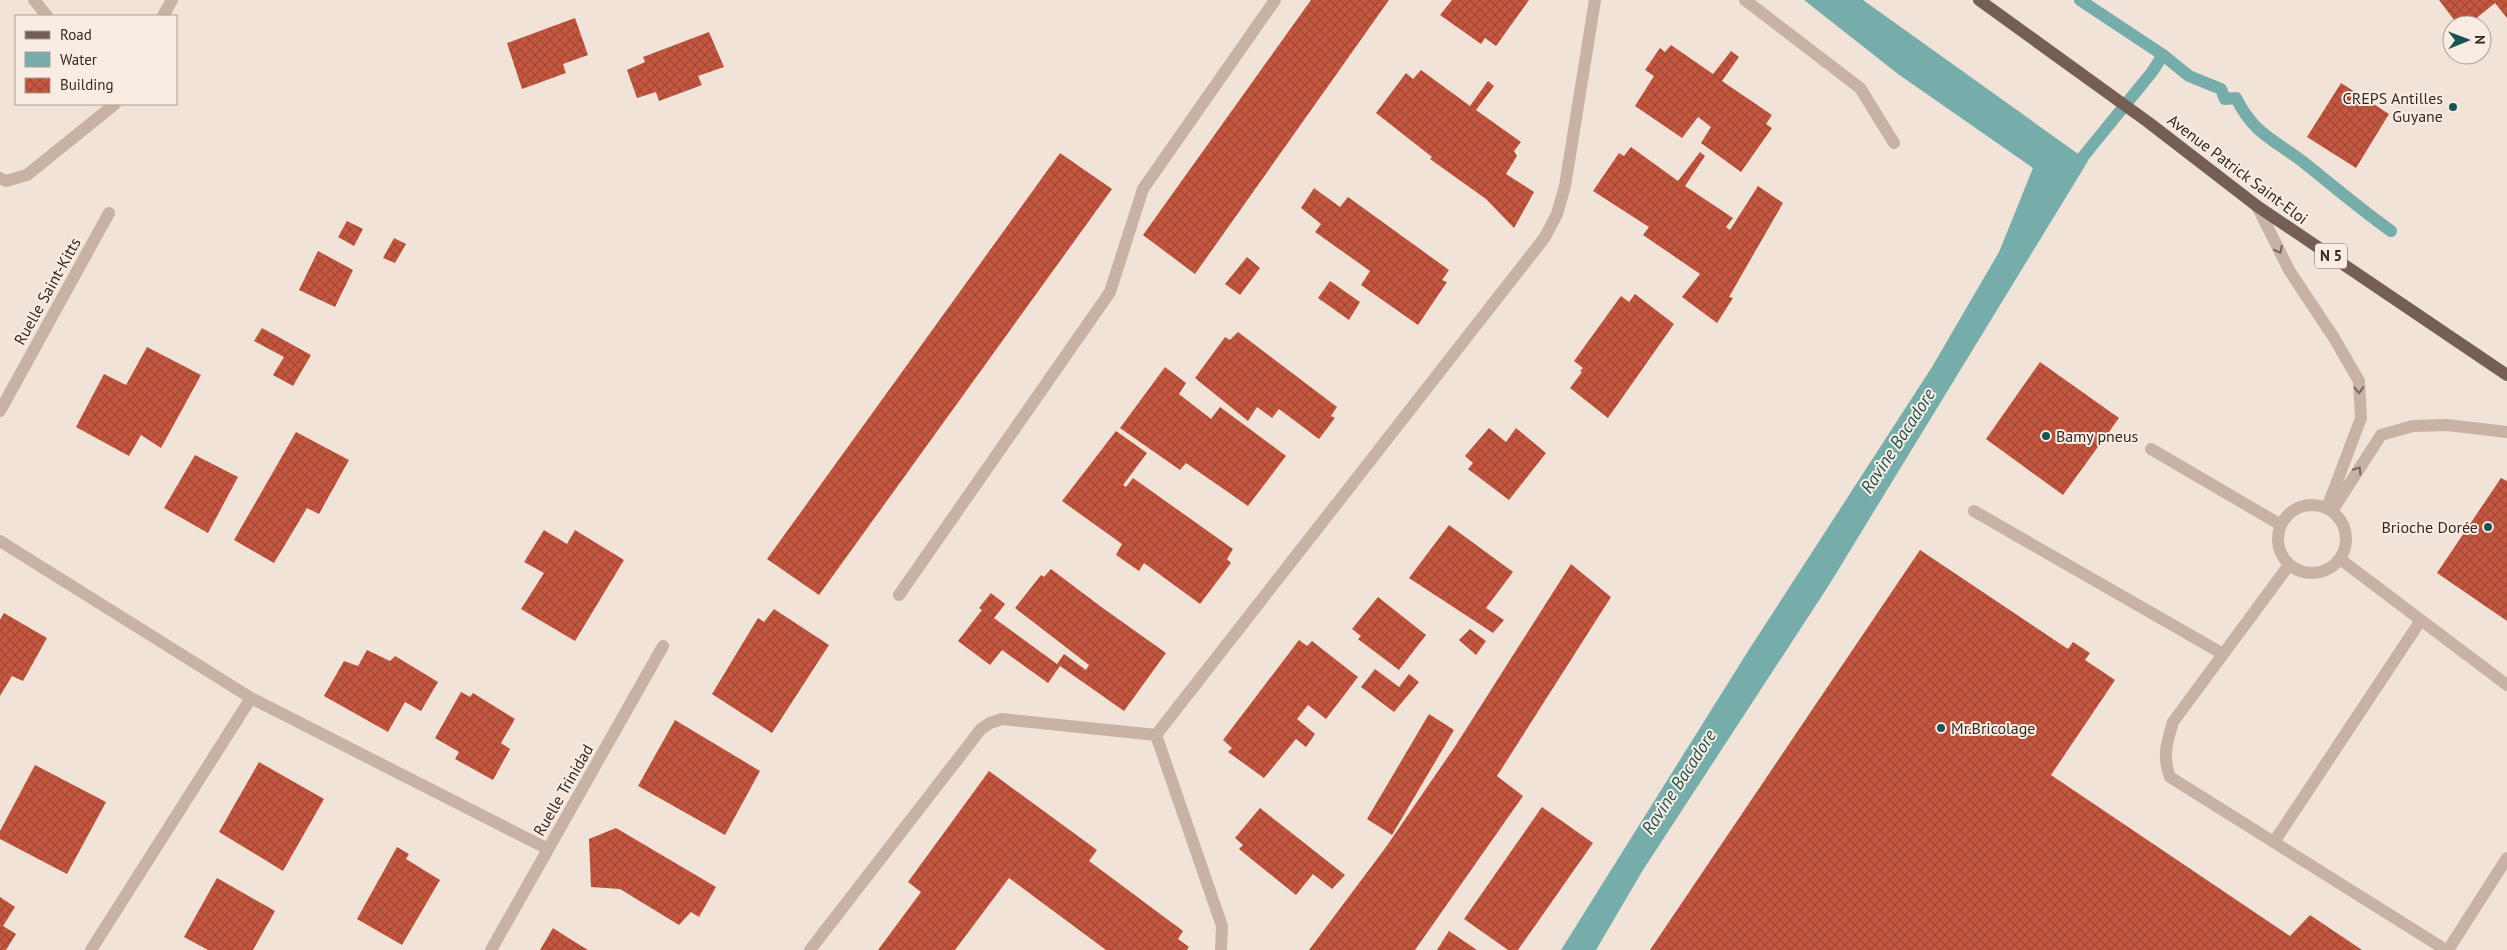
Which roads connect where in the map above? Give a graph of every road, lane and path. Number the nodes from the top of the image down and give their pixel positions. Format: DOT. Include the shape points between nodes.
graph roads {
  1 [pos="34,0"];
  2 [pos="172,0"];
  3 [pos="1275,0"];
  4 [pos="1595,0"];
  5 [pos="1745,0"];
  6 [pos="1979,0"];
  7 [pos="46,15"];
  8 [pos="164,15"];
  9 [pos="114,105"];
  10 [pos="1894,144"];
  11 [pos="0,178"];
  12 [pos="2257,206"];
  13 [pos="109,213"];
  14 [pos="2507,375"];
  15 [pos="0,411"];
  16 [pos="2507,432"];
  17 [pos="2151,449"];
  18 [pos="2330,510"];
  19 [pos="1974,511"];
  20 [pos="2281,525"];
  21 [pos="0,541"];
  22 [pos="2340,558"];
  23 [pos="2289,565"];
  24 [pos="899,595"];
  25 [pos="2421,620"];
  26 [pos="663,646"];
  27 [pos="2223,654"];
  28 [pos="2507,686"];
  29 [pos="251,698"];
  30 [pos="1156,735"];
  31 [pos="2274,842"];
  32 [pos="548,849"];
  33 [pos="2507,858"];
  34 [pos="91,950"];
  35 [pos="491,950"];
  36 [pos="810,950"];
  37 [pos="1221,950"];
  38 [pos="2447,950"];
  1 -- 7 [label="street"];
  2 -- 8 [label="street"];
  3 -- 24 [label="street" via="1143,189 1110,292"];
  4 -- 30 [label="street" via="1565,186 1557,214 1545,237"];
  5 -- 10 [label="street" via="1860,88"];
  6 -- 12 [label="main road, Avenue Patrick Saint-Eloi / N 5" via="2148,122"];
  9 -- 11 [label="street" via="27,175 6,180"];
  12 -- 14 [label="main road, Avenue Patrick Saint-Eloi / N 5"];
  12 -- 18 [label="street, one-way" via="2289,270 2359,381 2361,418"];
  13 -- 15 [label="street, Ruelle Saint-Kitts"];
  18 -- 16 [label="street, one-way" via="2381,435 2412,426 2447,425"];
  17 -- 20 [label="street"];
  18 -- 20 [label="street" via="2318,505 2296,509"];
  18 -- 22 [label="street" via="2343,525 2346,536"];
  19 -- 27 [label="street"];
  20 -- 23 [label="street" via="2278,547"];
  21 -- 29 [label="street"];
  22 -- 23 [label="street" via="2322,573 2304,572"];
  22 -- 25 [label="street"];
  23 -- 27 [label="street"];
  25 -- 28 [label="street"];
  25 -- 31 [label="street"];
  26 -- 32 [label="street, Ruelle Trinidad"];
  27 -- 31 [label="street" via="2173,722 2164,763 2170,777"];
  29 -- 32 [label="street"];
  29 -- 34 [label="street"];
  30 -- 36 [label="street" via="1002,719 990,723 981,729"];
  30 -- 37 [label="street" via="1222,926"];
  31 -- 38 [label="street"];
  32 -- 35 [label="street, Ruelle Trinidad"];
  33 -- 38 [label="street"];
}
